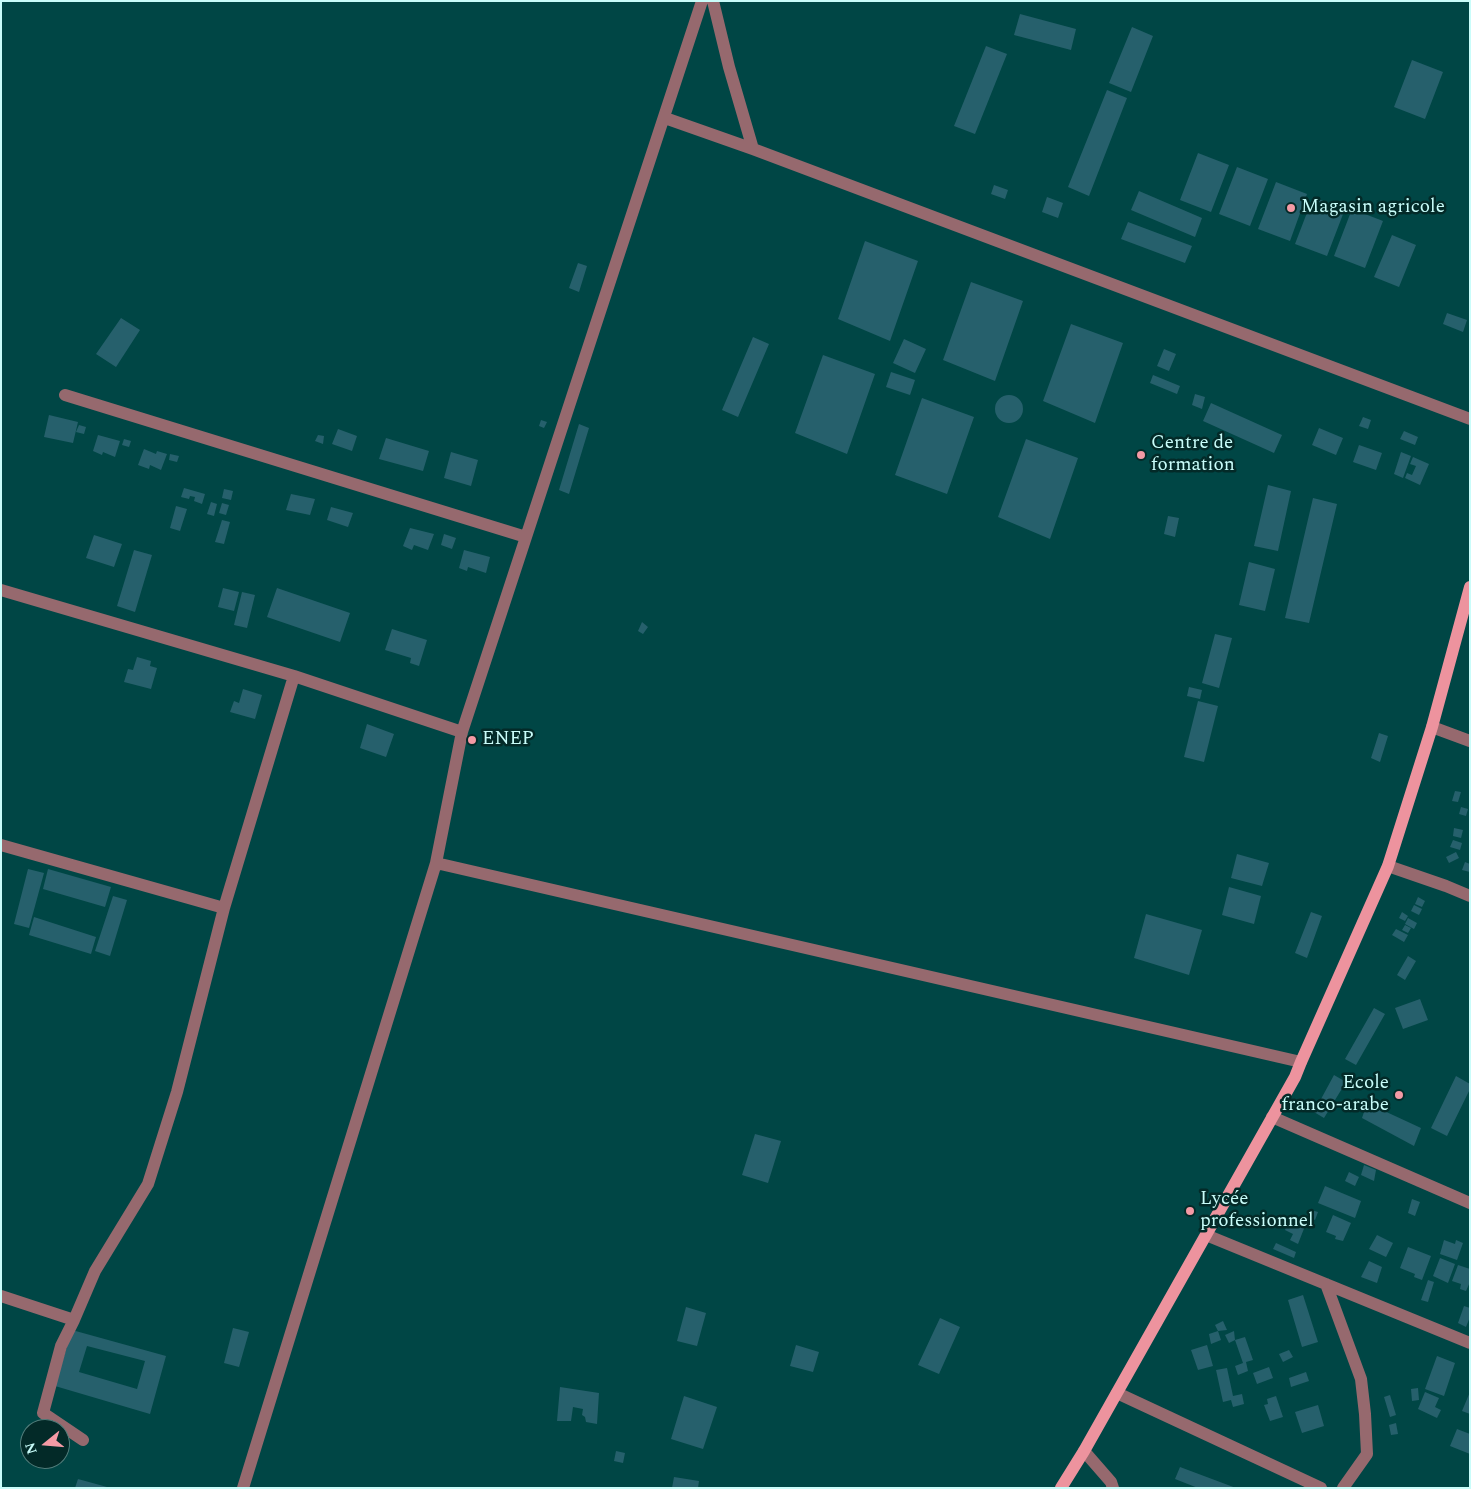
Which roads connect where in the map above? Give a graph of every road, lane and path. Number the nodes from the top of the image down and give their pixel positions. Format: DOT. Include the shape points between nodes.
graph roads {
  1 [pos="702,1"];
  2 [pos="713,1"];
  3 [pos="665,118"];
  4 [pos="753,148"];
  5 [pos="65,395"];
  6 [pos="1470,419"];
  7 [pos="526,538"];
  8 [pos="1,590"];
  9 [pos="1469,590"];
  10 [pos="294,676"];
  11 [pos="1432,726"];
  12 [pos="462,732"];
  13 [pos="1470,741"];
  14 [pos="1,845"];
  15 [pos="436,863"];
  16 [pos="1388,866"];
  17 [pos="1470,896"];
  18 [pos="224,908"];
  19 [pos="1301,1062"];
  20 [pos="1272,1117"];
  21 [pos="1470,1203"];
  22 [pos="1206,1235"];
  23 [pos="1326,1284"];
  24 [pos="1,1296"];
  25 [pos="74,1320"];
  26 [pos="1470,1343"];
  27 [pos="1117,1393"];
  28 [pos="83,1440"];
  29 [pos="1084,1451"];
  30 [pos="243,1488"];
  31 [pos="1061,1488"];
  32 [pos="1113,1488"];
  33 [pos="1321,1488"];
  34 [pos="1343,1488"];
  1 -- 3 [label="street"];
  2 -- 4 [label="street"];
  3 -- 4 [label="street"];
  3 -- 7 [label="street"];
  4 -- 6 [label="street"];
  5 -- 7 [label="street"];
  7 -- 12 [label="street"];
  8 -- 10 [label="street"];
  9 -- 11 [label="main road"];
  10 -- 12 [label="street"];
  10 -- 18 [label="street"];
  11 -- 13 [label="street"];
  11 -- 16 [label="main road"];
  12 -- 15 [label="street"];
  14 -- 18 [label="street"];
  15 -- 19 [label="street"];
  15 -- 30 [label="street"];
  16 -- 17 [label="street"];
  16 -- 19 [label="main road"];
  18 -- 25 [label="street" via="177,1092 148,1184 95,1271"];
  19 -- 20 [label="main road"];
  20 -- 21 [label="street"];
  20 -- 22 [label="main road"];
  22 -- 23 [label="street"];
  22 -- 27 [label="main road"];
  23 -- 26 [label="street"];
  23 -- 34 [label="street" via="1361,1379 1365,1414 1367,1454"];
  24 -- 25 [label="street"];
  25 -- 28 [label="street" via="61,1346 43,1413"];
  27 -- 29 [label="main road"];
  27 -- 33 [label="street"];
  29 -- 31 [label="main road"];
  29 -- 32 [label="street"];
}
